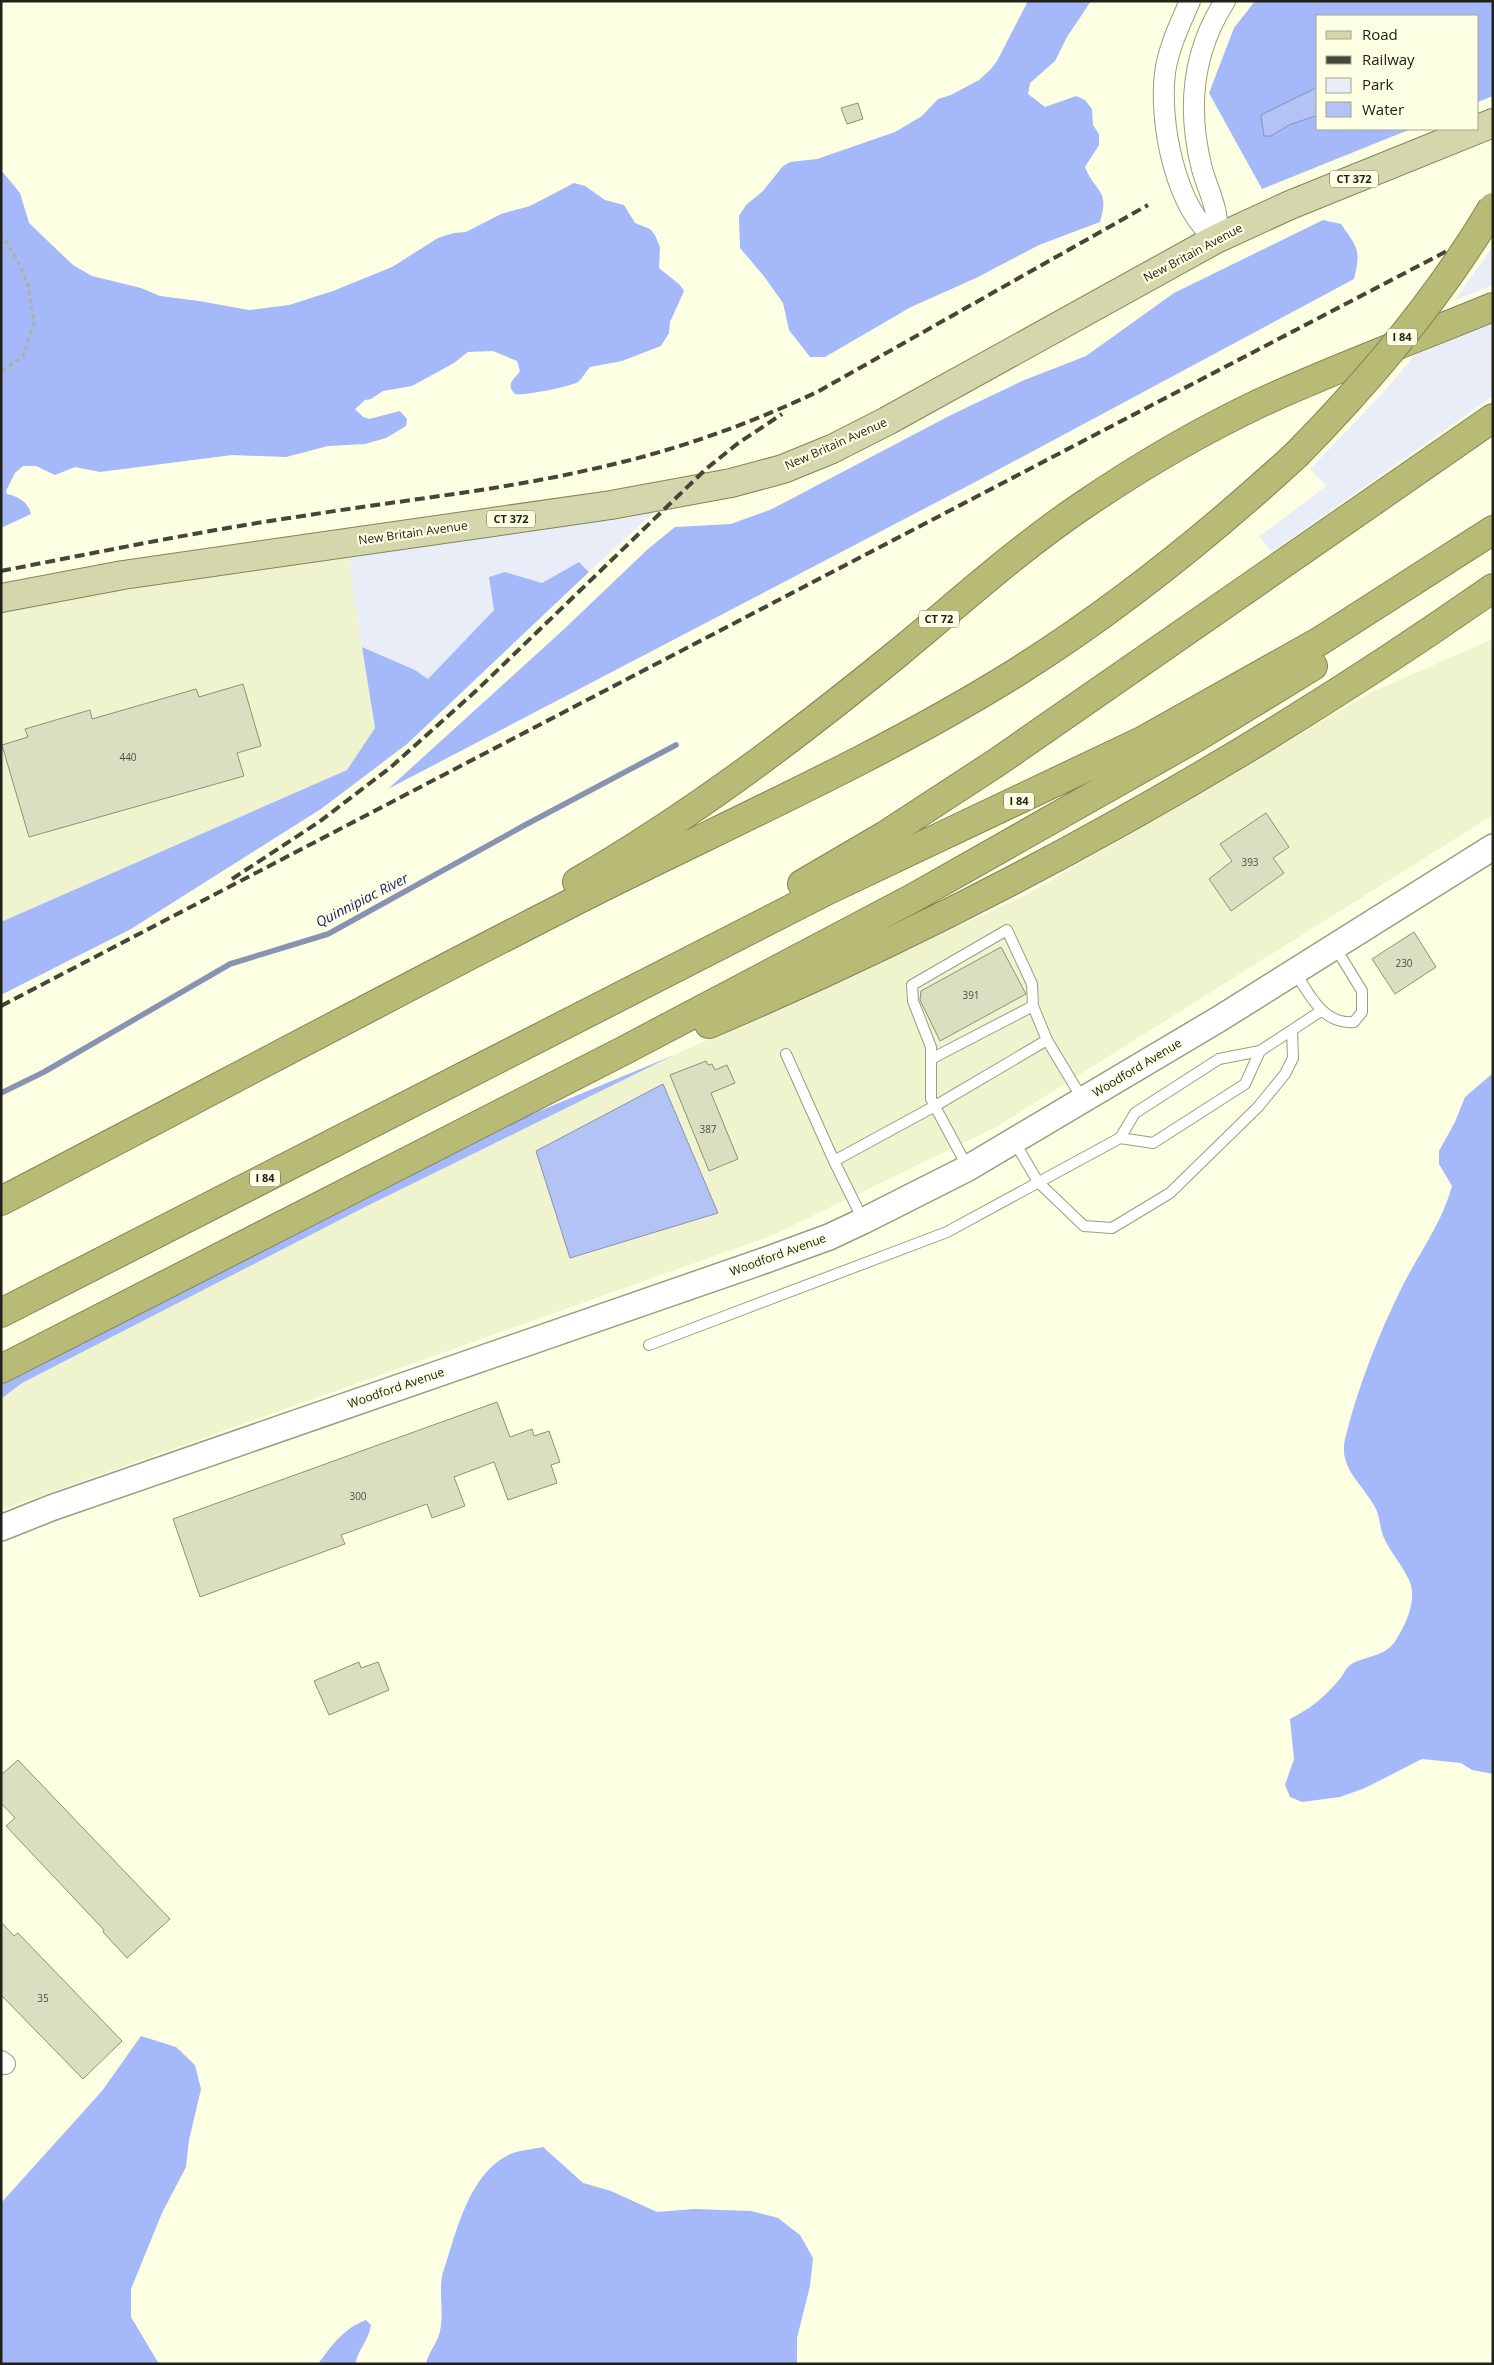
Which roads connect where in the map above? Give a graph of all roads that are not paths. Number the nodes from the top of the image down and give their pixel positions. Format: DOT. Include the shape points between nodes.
graph roads {
  1 [pos="1190,1"];
  2 [pos="1225,1"];
  3 [pos="1493,123"];
  4 [pos="1479,129"];
  5 [pos="1476,130"];
  6 [pos="1493,207"];
  7 [pos="1216,239"];
  8 [pos="1493,307"];
  9 [pos="1493,418"];
  10 [pos="1493,530"];
  11 [pos="1459,553"];
  12 [pos="1493,588"];
  13 [pos="1,598"];
  14 [pos="1493,847"];
  15 [pos="1334,946"];
  16 [pos="1294,972"];
  17 [pos="415,985"];
  18 [pos="1032,1006"];
  19 [pos="1320,1011"];
  20 [pos="1292,1030"];
  21 [pos="1047,1040"];
  22 [pos="529,1043"];
  23 [pos="1260,1051"];
  24 [pos="786,1054"];
  25 [pos="931,1060"];
  26 [pos="559,1083"];
  27 [pos="1083,1100"];
  28 [pos="935,1106"];
  29 [pos="1120,1138"];
  30 [pos="1014,1142"];
  31 [pos="834,1160"];
  32 [pos="968,1168"];
  33 [pos="1038,1182"];
  34 [pos="1,1201"];
  35 [pos="863,1221"];
  36 [pos="1,1313"];
  37 [pos="648,1346"];
  38 [pos="1,1369"];
  39 [pos="1,1528"];
  1 -- 7 [label="street" via="1165,73 1165,110 1170,146 1190,209 1201,226"];
  2 -- 7 [label="street" via="1204,44 1194,78 1192,109 1202,172 1218,218"];
  3 -- 4 [label="main road, New Britain Avenue / CT 372"];
  5 -- 7 [label="main road, New Britain Avenue / CT 372" via="1290,205"];
  6 -- 17 [label="highway, I 84, bridge" via="1447,276 1391,350 1347,402 1296,454 1160,571 1072,636 1000,682 889,744"];
  7 -- 13 [label="main road, New Britain Avenue / CT 372" via="887,422 783,469 731,483 611,505 160,570"];
  8 -- 17 [label="highway, CT 72" via="1291,389 1145,465 1028,546 841,699 721,790 632,849 468,947"];
  9 -- 22 [label="highway" via="950,794 829,869 604,994"];
  10 -- 11 [label="highway, I 84"];
  11 -- 22 [label="highway, I 84" via="1320,642 1142,741 844,882"];
  11 -- 26 [label="highway" via="1414,593 1352,640 1197,738 913,898"];
  12 -- 26 [label="highway" via="1366,675 1252,747 1068,852 907,934 758,1003"];
  14 -- 15 [label="street, Woodford Avenue"];
  15 -- 16 [label="street, Woodford Avenue"];
  15 -- 19 [label="lane" via="1362,991 1362,1012 1354,1022 1343,1023"];
  16 -- 19 [label="lane"];
  16 -- 27 [label="street, Woodford Avenue"];
  17 -- 34 [label="highway, I 84"];
  18 -- 21 [label="lane"];
  18 -- 25 [label="lane"];
  18 -- 25 [label="lane" via="1032,984 1006,930 912,986 912,1001 931,1047"];
  19 -- 20 [label="lane"];
  20 -- 23 [label="lane"];
  20 -- 33 [label="lane" via="1293,1058 1285,1074 1258,1107 1170,1193 1112,1228 1084,1226"];
  21 -- 27 [label="lane"];
  21 -- 28 [label="lane"];
  22 -- 36 [label="highway, I 84"];
  23 -- 29 [label="lane" via="1219,1059 1135,1113"];
  23 -- 29 [label="lane" via="1245,1084 1153,1143"];
  24 -- 31 [label="lane"];
  25 -- 28 [label="lane" via="931,1099"];
  26 -- 38 [label="highway"];
  27 -- 30 [label="street, Woodford Avenue"];
  28 -- 31 [label="lane"];
  28 -- 32 [label="lane"];
  29 -- 33 [label="lane"];
  30 -- 32 [label="street, Woodford Avenue"];
  30 -- 33 [label="lane"];
  31 -- 35 [label="lane"];
  32 -- 35 [label="street, Woodford Avenue"];
  33 -- 37 [label="lane" via="947,1232"];
  35 -- 39 [label="street, Woodford Avenue" via="766,1260"];
}
